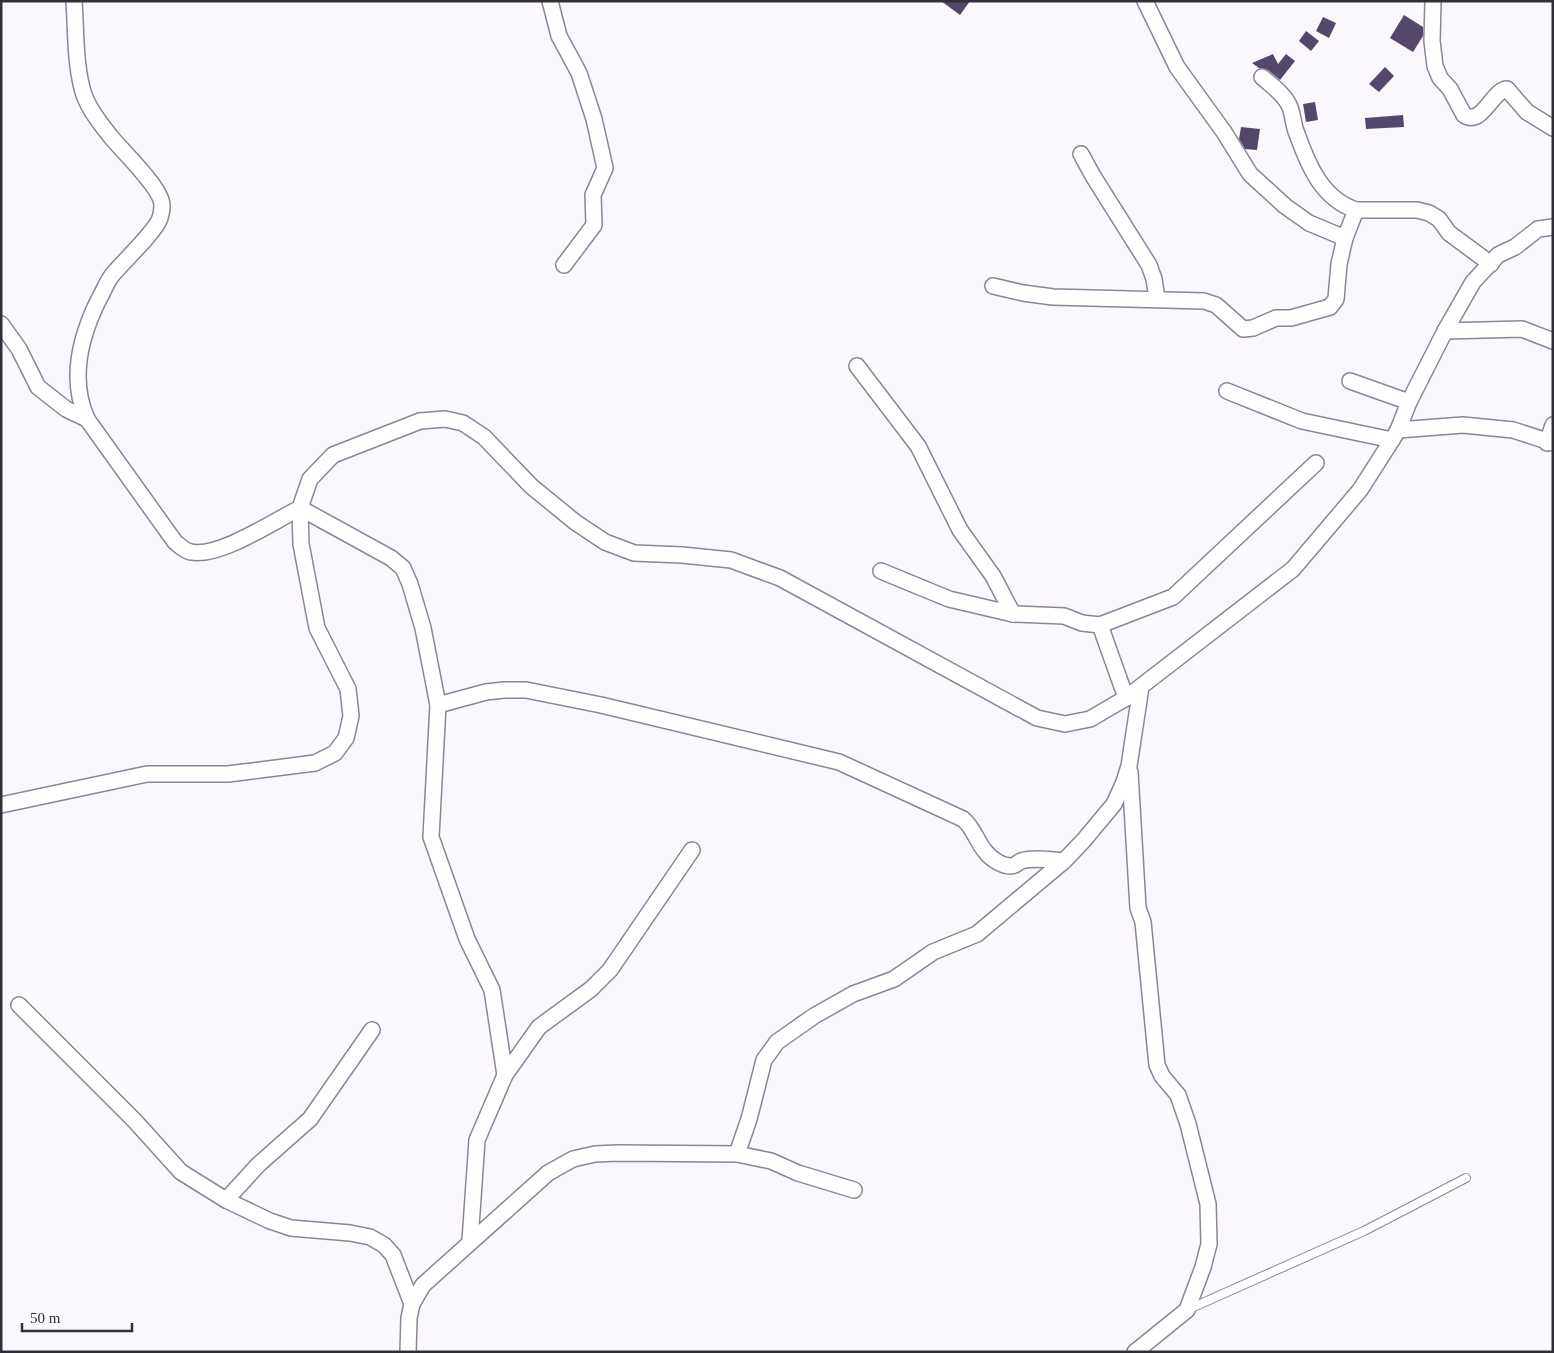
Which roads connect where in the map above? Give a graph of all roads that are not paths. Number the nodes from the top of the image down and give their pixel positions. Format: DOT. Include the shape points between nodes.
graph roads {
  1 [pos="74,1"];
  2 [pos="550,1"];
  3 [pos="1145,1"];
  4 [pos="1433,1"];
  5 [pos="1262,77"];
  6 [pos="1553,128"];
  7 [pos="1081,154"];
  8 [pos="1356,210"];
  9 [pos="1553,227"];
  10 [pos="1345,238"];
  11 [pos="1491,264"];
  12 [pos="564,265"];
  13 [pos="993,286"];
  14 [pos="1157,298"];
  15 [pos="1,324"];
  16 [pos="1445,331"];
  17 [pos="1553,341"];
  18 [pos="857,366"];
  19 [pos="1350,381"];
  20 [pos="1227,391"];
  21 [pos="1408,402"];
  22 [pos="87,419"];
  23 [pos="1553,425"];
  24 [pos="1395,435"];
  25 [pos="1550,443"];
  26 [pos="1316,463"];
  27 [pos="300,508"];
  28 [pos="881,571"];
  29 [pos="1013,614"];
  30 [pos="1100,625"];
  31 [pos="1140,687"];
  32 [pos="1126,698"];
  33 [pos="438,705"];
  34 [pos="1129,766"];
  35 [pos="1,805"];
  36 [pos="692,850"];
  37 [pos="1064,861"];
  38 [pos="19,1005"];
  39 [pos="372,1030"];
  40 [pos="505,1075"];
  41 [pos="738,1154"];
  42 [pos="1466,1178"];
  43 [pos="854,1190"];
  44 [pos="226,1200"];
  45 [pos="470,1241"];
  46 [pos="412,1304"];
  47 [pos="1187,1310"];
  48 [pos="1149,1346"];
  49 [pos="408,1352"];
  50 [pos="1135,1352"];
  1 -- 22 [label="street" via="82,90 110,136 158,191 162,204 160,218 112,275 88,321 77,378"];
  2 -- 12 [label="street" via="559,36 579,73 594,119 604,168 593,195 594,225"];
  3 -- 10 [label="street" via="1176,68 1224,132 1250,174 1309,223"];
  4 -- 6 [label="street" via="1435,66 1464,115 1474,117 1488,107 1499,92 1507,90 1527,112"];
  5 -- 8 [label="street" via="1283,95 1290,106 1296,133 1315,178 1333,198"];
  7 -- 14 [label="street" via="1148,265"];
  8 -- 10 [label="street"];
  8 -- 11 [label="street" via="1417,210 1429,213 1439,219 1449,233"];
  9 -- 11 [label="street" via="1538,229 1515,247 1498,255"];
  10 -- 14 [label="street" via="1336,299 1330,307 1291,318 1276,318 1244,329 1216,305 1204,300"];
  11 -- 16 [label="street" via="1473,282"];
  13 -- 14 [label="street" via="1053,297"];
  15 -- 22 [label="street" via="19,349 38,387 66,409"];
  16 -- 17 [label="street" via="1522,330"];
  16 -- 21 [label="street"];
  18 -- 29 [label="street" via="918,446 960,530 993,576"];
  19 -- 21 [label="street"];
  20 -- 24 [label="street" via="1302,421"];
  21 -- 24 [label="street"];
  22 -- 27 [label="street" via="175,542 189,552 205,554 222,549"];
  23 -- 25 [label="street"];
  24 -- 25 [label="street" via="1463,425 1513,430"];
  24 -- 31 [label="street" via="1360,490 1292,569"];
  26 -- 30 [label="street" via="1173,597"];
  27 -- 32 [label="street" via="310,479 333,454 420,420 445,419 463,423 484,437 531,486 575,522 606,542 634,553 731,560 780,578 1037,718 1065,724 1090,720"];
  27 -- 33 [label="street" via="391,558 403,568 423,628"];
  27 -- 35 [label="street" via="301,544 317,628 348,689 351,716 346,738 335,753 315,763 228,774 147,774"];
  28 -- 29 [label="street" via="950,599"];
  29 -- 30 [label="street" via="1064,616"];
  30 -- 32 [label="street"];
  31 -- 32 [label="street"];
  31 -- 34 [label="street"];
  33 -- 37 [label="street" via="486,692 526,690 839,762 963,818 984,850 1003,865 1021,861"];
  33 -- 40 [label="street" via="431,837 467,939 492,990"];
  34 -- 37 [label="street" via="1114,804"];
  34 -- 47 [label="street" via="1138,908 1143,922 1157,1065 1178,1094 1208,1204 1208,1244"];
  36 -- 40 [label="street" via="610,970 591,989 539,1027"];
  37 -- 41 [label="street" via="977,934 933,952 894,979 853,994 777,1042 764,1060"];
  38 -- 44 [label="street" via="181,1172"];
  39 -- 44 [label="street" via="310,1119"];
  40 -- 45 [label="street" via="477,1140"];
  41 -- 43 [label="street" via="771,1161"];
  41 -- 45 [label="street" via="618,1153 573,1159 548,1173"];
  42 -- 47 [label="lane" via="1364,1231"];
  44 -- 46 [label="street" via="292,1228 370,1237 393,1255"];
  45 -- 46 [label="street" via="423,1285"];
  46 -- 49 [label="street"];
  47 -- 48 [label="street"];
  48 -- 50 [label="street"];
}
